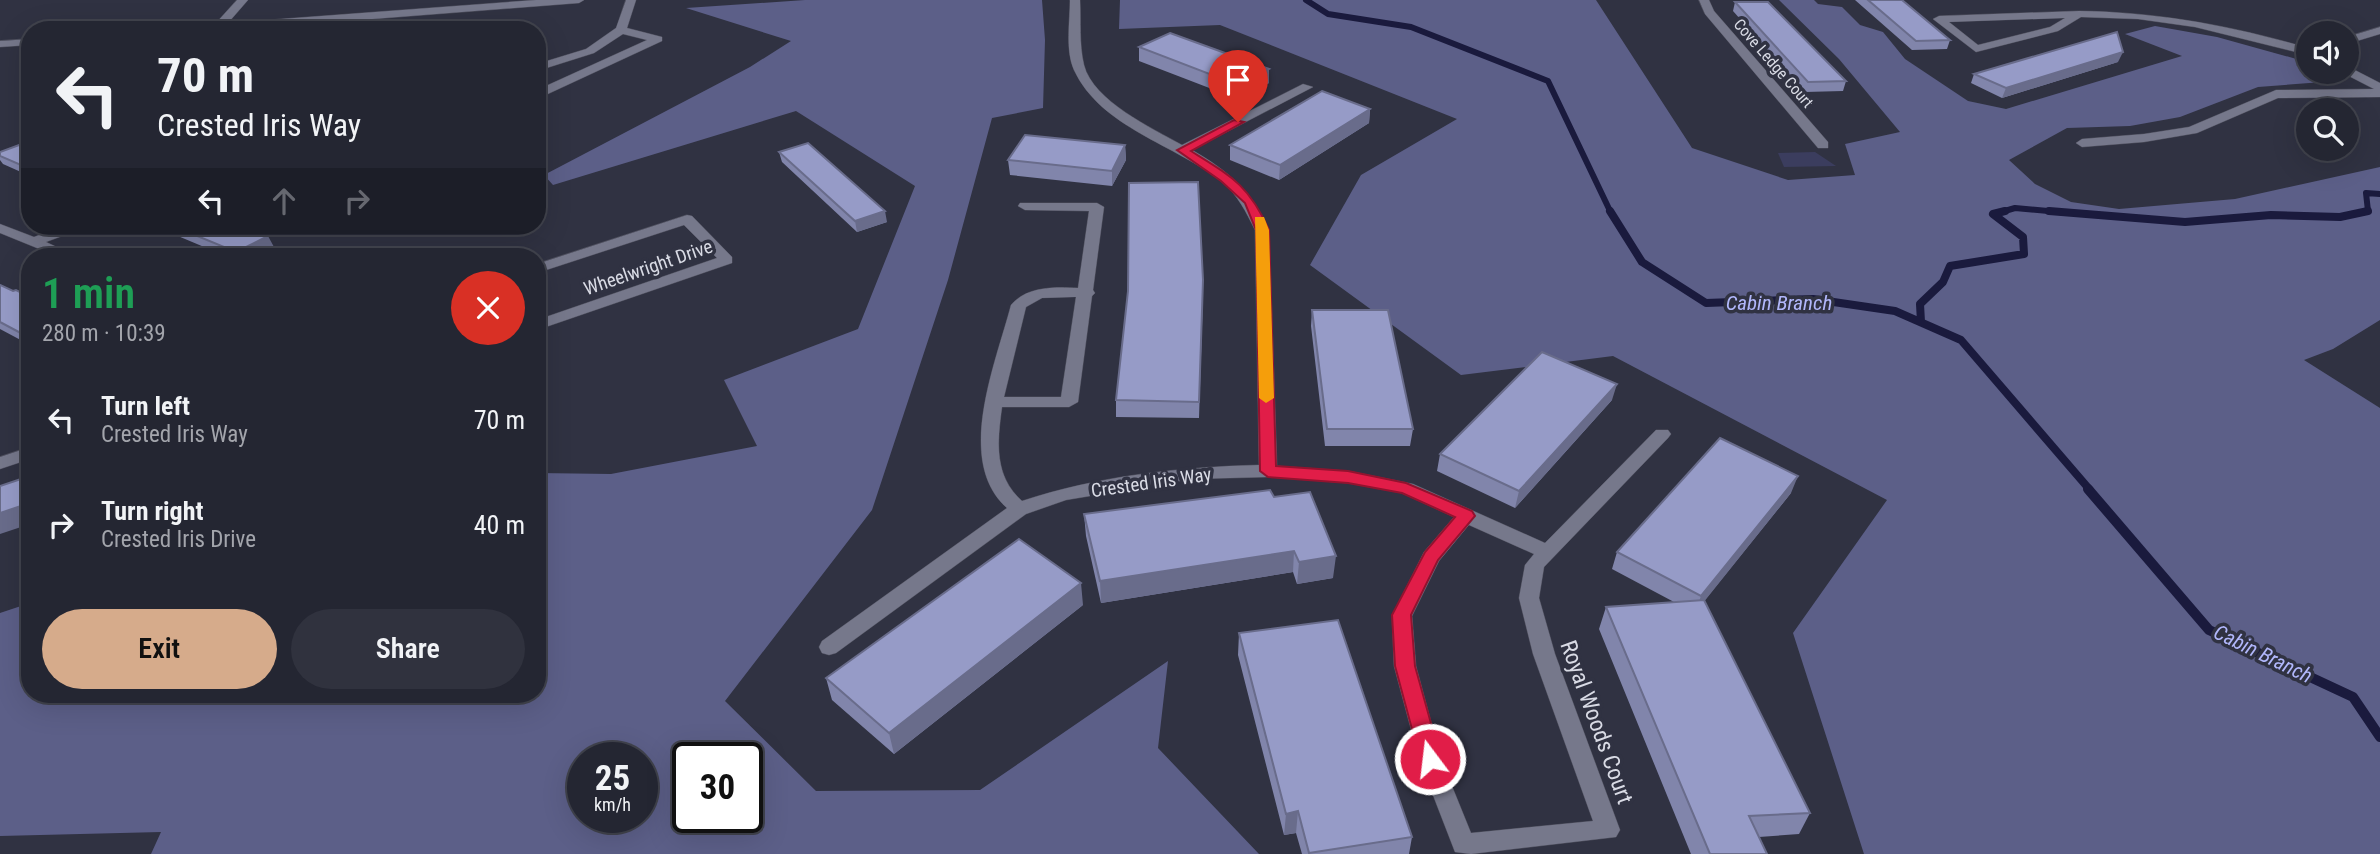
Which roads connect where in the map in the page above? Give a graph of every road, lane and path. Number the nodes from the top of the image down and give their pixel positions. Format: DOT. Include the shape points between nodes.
graph roads {
  1 [pos="243,0"];
  2 [pos="579,0"];
  3 [pos="631,0"];
  4 [pos="1075,0"];
  5 [pos="1704,0"];
  6 [pos="2080,14"];
  7 [pos="224,21"];
  8 [pos="299,21"];
  9 [pos="621,30"];
  10 [pos="2380,30"];
  11 [pos="2359,37"];
  12 [pos="21,43"];
  13 [pos="0,44"];
  14 [pos="2296,49"];
  15 [pos="546,65"];
  16 [pos="2359,77"];
  17 [pos="1307,87"];
  18 [pos="2380,90"];
  19 [pos="546,91"];
  20 [pos="2082,143"];
  21 [pos="1824,145"];
  22 [pos="1182,150"];
  23 [pos="1025,206"];
  24 [pos="0,228"];
  25 [pos="51,235"];
  26 [pos="35,241"];
  27 [pos="51,248"];
  28 [pos="546,266"];
  29 [pos="1087,293"];
  30 [pos="546,322"];
  31 [pos="996,402"];
  32 [pos="1662,434"];
  33 [pos="21,456"];
  34 [pos="0,463"];
  35 [pos="1268,471"];
  36 [pos="1019,509"];
  37 [pos="1466,516"];
  38 [pos="1547,552"];
  39 [pos="829,648"];
  1 -- 7 [label="street"];
  2 -- 8 [label="street"];
  3 -- 9 [label="street"];
  4 -- 22 [label="street" via="1079,68 1105,102"];
  5 -- 21 [label="street, Cove Ledge Court" via="1709,12"];
  6 -- 6 [label="street" via="2028,16 1939,19 1976,49 2054,29"];
  6 -- 14 [label="street" via="2188,21"];
  9 -- 15 [label="street" via="590,51"];
  9 -- 19 [label="street" via="658,39"];
  10 -- 11 [label="street"];
  12 -- 13 [label="street"];
  16 -- 18 [label="street"];
  17 -- 22 [label="street"];
  18 -- 20 [label="street" via="2276,94 2192,130"];
  22 -- 35 [label="street" via="1226,179 1250,202 1262,230"];
  23 -- 29 [label="street" via="1097,207"];
  24 -- 26 [label="street"];
  25 -- 26 [label="street"];
  26 -- 27 [label="street"];
  28 -- 30 [label="street, Wheelwright Drive" via="687,219 727,260"];
  29 -- 31 [label="street" via="1037,295 1019,306"];
  29 -- 31 [label="street" via="1069,402"];
  31 -- 36 [label="street" via="989,434 990,465 999,490"];
  32 -- 38 [label="street, Royal Woods Court"];
  33 -- 34 [label="street"];
  35 -- 36 [label="street, Crested Iris Way" via="1192,473 1064,494"];
  35 -- 37 [label="street, Crested Iris Way" via="1348,477 1406,488"];
  36 -- 39 [label="street, Crested Iris Way"];
  37 -- 38 [label="street, Crested Iris Way"];
  37 -- 38 [label="street, Royal Woods Court" via="1431,557 1402,615 1405,666 1430,759 1464,845 1608,830 1544,654 1529,598 1535,565"];
}
